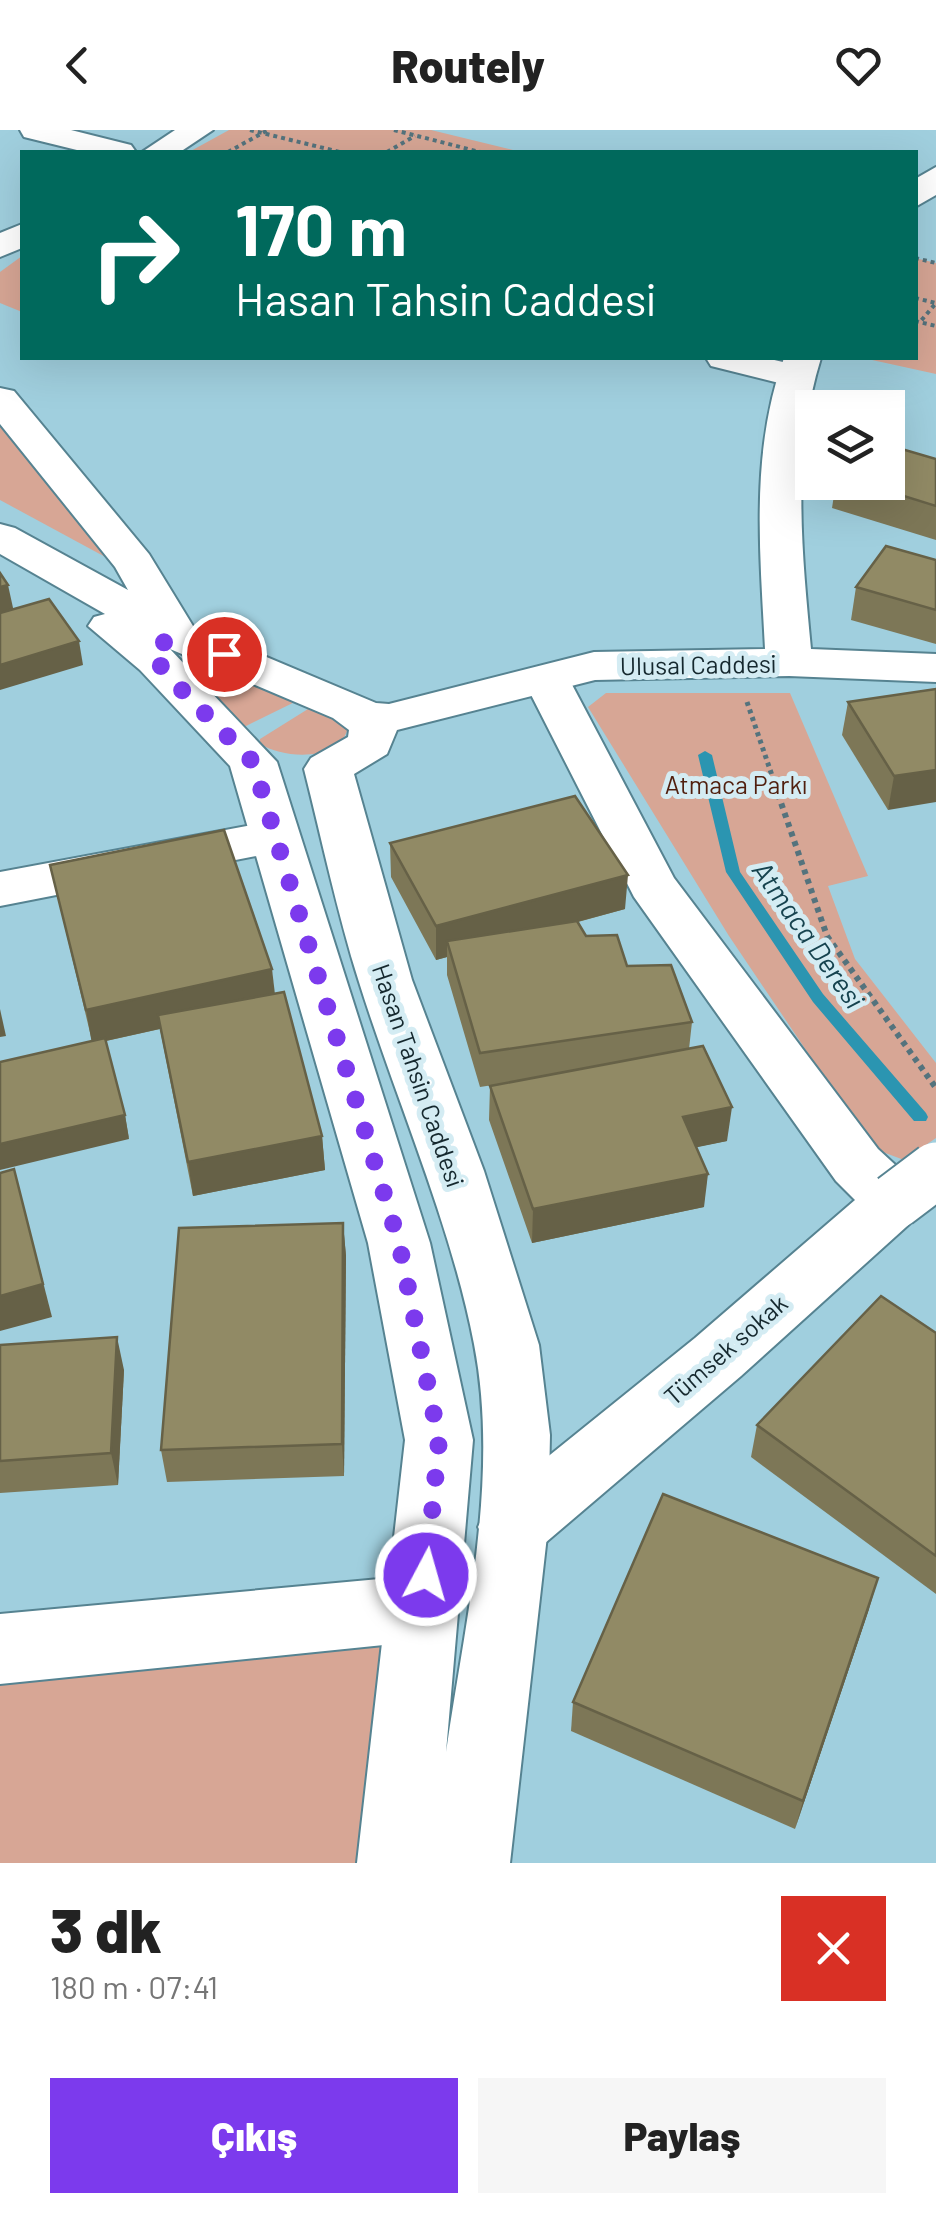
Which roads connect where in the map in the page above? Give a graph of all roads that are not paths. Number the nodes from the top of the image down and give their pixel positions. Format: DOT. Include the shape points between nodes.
graph roads {
  1 [pos="35,130"];
  2 [pos="198,130"];
  3 [pos="112,150"];
  4 [pos="162,150"];
  5 [pos="743,360"];
  6 [pos="799,366"];
  7 [pos="0,399"];
  8 [pos="0,537"];
  9 [pos="0,565"];
  10 [pos="166,648"];
  11 [pos="789,662"];
  12 [pos="936,668"];
  13 [pos="546,679"];
  14 [pos="354,743"];
  15 [pos="253,762"];
  16 [pos="274,836"];
  17 [pos="0,889"];
  18 [pos="916,1186"];
  19 [pos="513,1527"];
  20 [pos="423,1608"];
  21 [pos="0,1649"];
  22 [pos="397,1863"];
  23 [pos="470,1863"];
  1 -- 3 [label="street"];
  2 -- 4 [label="street"];
  5 -- 6 [label="street"];
  6 -- 11 [label="street" via="778,490"];
  7 -- 10 [label="street" via="134,563"];
  8 -- 10 [label="street"];
  9 -- 10 [label="street" via="123,634"];
  10 -- 14 [label="street"];
  10 -- 15 [label="street"];
  11 -- 12 [label="street, Ulusal Caddesi"];
  11 -- 13 [label="street, Ulusal Caddesi" via="594,666"];
  13 -- 14 [label="street, Ulusal Caddesi" via="464,701"];
  13 -- 18 [label="street" via="652,885 856,1166"];
  14 -- 15 [label="street" via="302,771"];
  14 -- 19 [label="street, Hasan Tahsin Caddesi" via="385,980 507,1345 516,1435"];
  15 -- 16 [label="street"];
  16 -- 17 [label="street"];
  16 -- 20 [label="street" via="399,1243 439,1440"];
  18 -- 19 [label="street, Tümsek sokak"];
  19 -- 23 [label="street, Hasan Tahsin Caddesi"];
  20 -- 21 [label="street"];
  20 -- 22 [label="street"];
}
